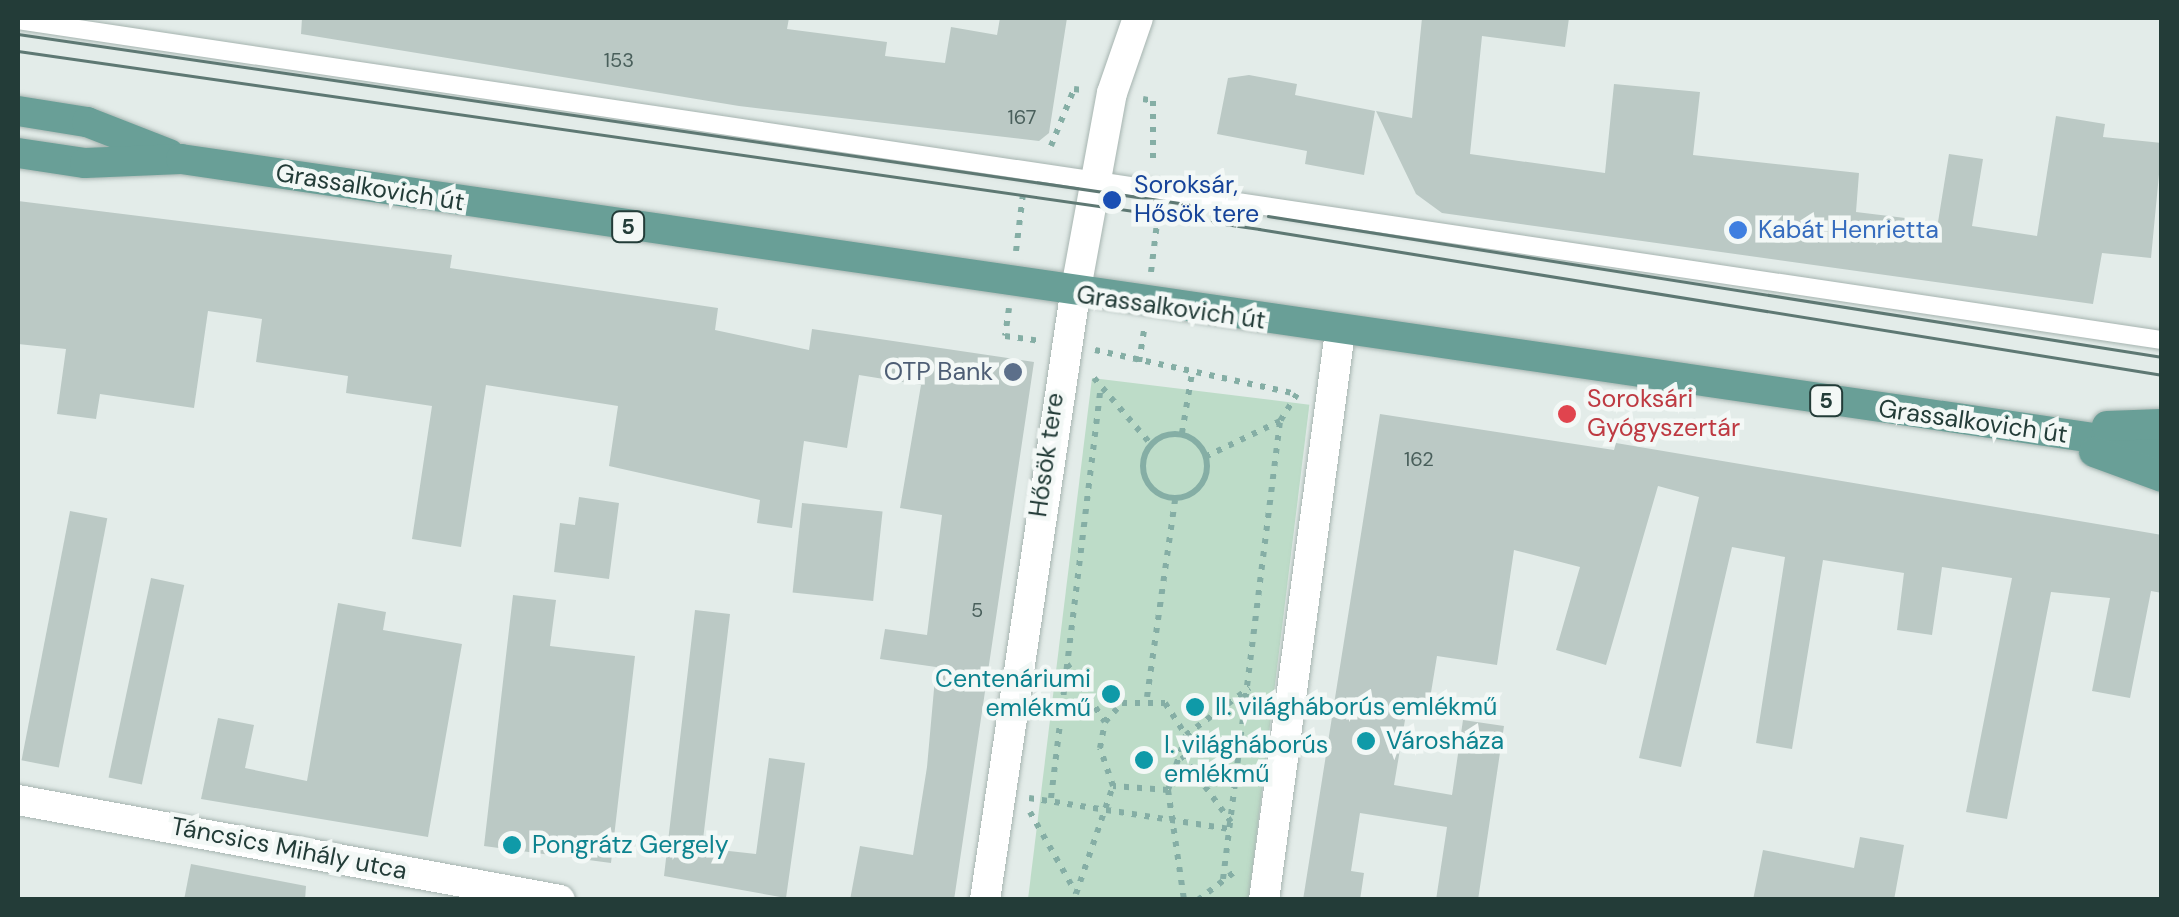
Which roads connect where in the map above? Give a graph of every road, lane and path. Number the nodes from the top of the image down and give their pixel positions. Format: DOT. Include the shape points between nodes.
graph roads {
  1 [pos="1138,18"];
  2 [pos="18,20"];
  3 [pos="18,111"];
  4 [pos="18,154"];
  5 [pos="182,159"];
  6 [pos="1096,178"];
  7 [pos="1075,294"];
  8 [pos="1340,332"];
  9 [pos="2162,340"];
  10 [pos="1192,373"];
  11 [pos="1100,391"];
  12 [pos="1280,421"];
  13 [pos="2162,424"];
  14 [pos="2024,429"];
  15 [pos="1182,433"];
  16 [pos="1150,444"];
  17 [pos="2162,448"];
  18 [pos="1207,456"];
  19 [pos="2162,477"];
  20 [pos="1175,500"];
  21 [pos="1067,664"];
  22 [pos="1249,688"];
  23 [pos="1147,697"];
  24 [pos="1105,722"];
  25 [pos="1186,735"];
  26 [pos="1182,754"];
  27 [pos="1113,786"];
  28 [pos="1018,789"];
  29 [pos="1168,790"];
  30 [pos="1022,798"];
  31 [pos="1050,798"];
  32 [pos="18,800"];
  33 [pos="1104,814"];
  34 [pos="1173,822"];
  35 [pos="1230,826"];
  36 [pos="1223,879"];
  37 [pos="1076,894"];
  38 [pos="560,900"];
  39 [pos="986,900"];
  40 [pos="1067,900"];
  41 [pos="1116,900"];
  42 [pos="1184,900"];
  43 [pos="1264,900"];
  1 -- 6 [label="street, Hősök tere"];
  2 -- 6 [label="lane"];
  3 -- 5 [label="main road, Grassalkovich út / 5" via="87,122"];
  4 -- 5 [label="main road, Grassalkovich út / 5" via="86,163"];
  5 -- 7 [label="main road, Grassalkovich út / 5"];
  6 -- 7 [label="street, Hősök tere"];
  6 -- 9 [label="lane"];
  7 -- 8 [label="main road, Grassalkovich út / 5"];
  7 -- 39 [label="street, Hősök tere"];
  8 -- 14 [label="main road, Grassalkovich út / 5"];
  8 -- 43 [label="street"];
  10 -- 11 [label="path" via="1079,346"];
  10 -- 12 [label="path" via="1298,394"];
  10 -- 15 [label="path"];
  11 -- 16 [label="path"];
  11 -- 21 [label="path"];
  12 -- 18 [label="path"];
  12 -- 22 [label="path"];
  13 -- 14 [label="main road"];
  14 -- 17 [label="main road, Grassalkovich út / 5"];
  14 -- 19 [label="main road"];
  15 -- 16 [label="path"];
  15 -- 18 [label="path"];
  16 -- 20 [label="path" via="1146,479"];
  18 -- 20 [label="path" via="1194,493"];
  20 -- 23 [label="path"];
  21 -- 24 [label="path"];
  21 -- 31 [label="path"];
  22 -- 25 [label="path"];
  22 -- 35 [label="path"];
  23 -- 24 [label="path" via="1122,703"];
  23 -- 25 [label="path" via="1165,703"];
  24 -- 27 [label="path" via="1100,748"];
  25 -- 26 [label="path"];
  26 -- 29 [label="path"];
  26 -- 35 [label="path"];
  27 -- 29 [label="path"];
  27 -- 33 [label="path"];
  28 -- 30 [label="path"];
  29 -- 34 [label="path"];
  30 -- 31 [label="path"];
  30 -- 37 [label="path"];
  31 -- 33 [label="path"];
  32 -- 38 [label="street, Táncsics Mihály utca"];
  33 -- 34 [label="path"];
  33 -- 37 [label="path"];
  34 -- 35 [label="path"];
  34 -- 42 [label="path"];
  35 -- 36 [label="path"];
  37 -- 40 [label="path"];
  37 -- 41 [label="path"];
}
